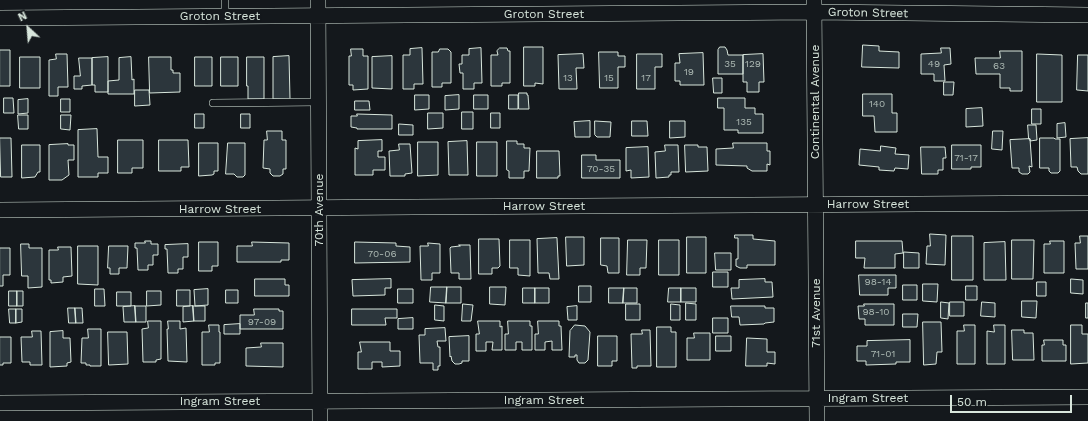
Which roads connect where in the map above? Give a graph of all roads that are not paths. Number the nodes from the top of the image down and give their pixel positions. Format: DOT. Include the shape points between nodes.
graph roads {
  1 [pos="225,0"];
  2 [pos="318,0"];
  3 [pos="814,6"];
  4 [pos="1088,15"];
  5 [pos="225,16"];
  6 [pos="317,16"];
  7 [pos="0,18"];
  8 [pos="318,102"];
  9 [pos="213,103"];
  10 [pos="1088,203"];
  11 [pos="815,205"];
  12 [pos="319,208"];
  13 [pos="0,210"];
  14 [pos="1088,397"];
  15 [pos="816,398"];
  16 [pos="320,401"];
  17 [pos="0,403"];
  18 [pos="320,421"];
  19 [pos="817,421"];
  1 -- 5 [label="lane"];
  2 -- 6 [label="street, 70th Avenue"];
  3 -- 4 [label="street, Groton Street"];
  3 -- 6 [label="street, Groton Street"];
  3 -- 11 [label="street, Continental Avenue"];
  5 -- 6 [label="street, Groton Street"];
  5 -- 7 [label="street, Groton Street"];
  6 -- 8 [label="street, 70th Avenue"];
  8 -- 9 [label="lane"];
  8 -- 12 [label="street, 70th Avenue"];
  10 -- 11 [label="street, Harrow Street"];
  11 -- 12 [label="street, Harrow Street"];
  11 -- 15 [label="street, 71st Avenue"];
  12 -- 13 [label="street, Harrow Street"];
  12 -- 16 [label="street, 70th Avenue"];
  14 -- 15 [label="street, Ingram Street"];
  15 -- 16 [label="street, Ingram Street"];
  15 -- 19 [label="street, 71st Avenue"];
  16 -- 17 [label="street, Ingram Street"];
  16 -- 18 [label="street, 70th Avenue"];
}
